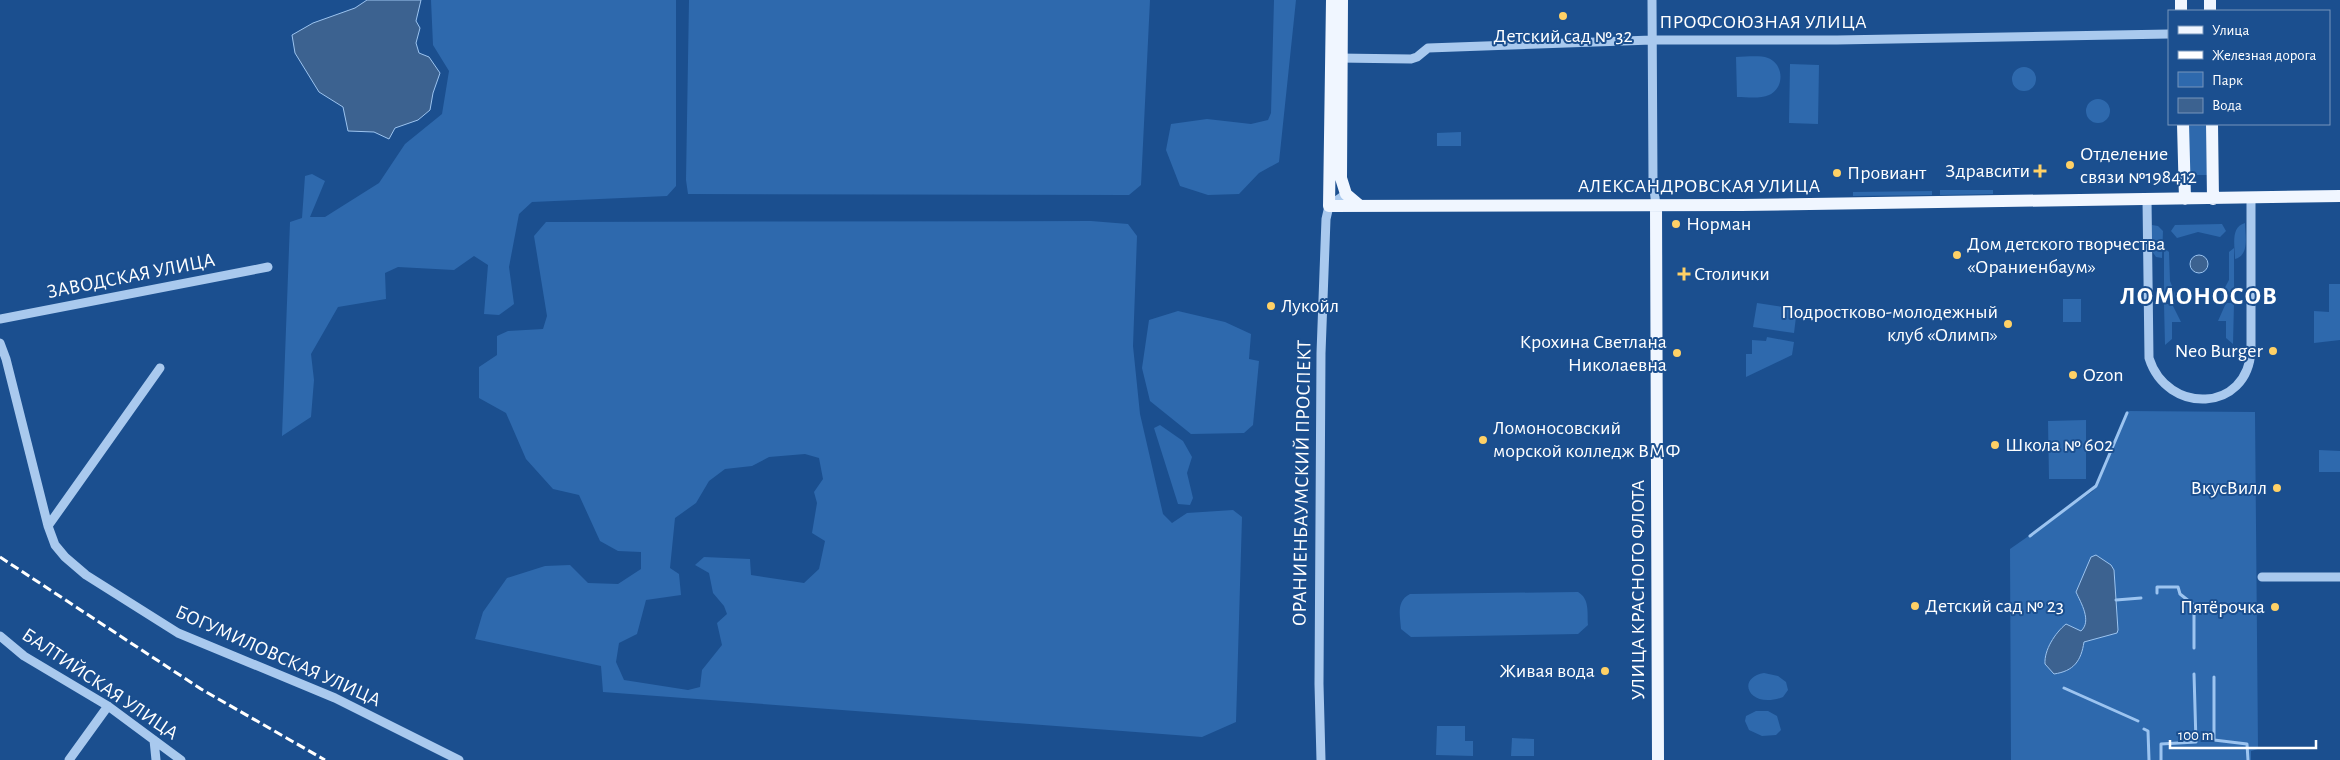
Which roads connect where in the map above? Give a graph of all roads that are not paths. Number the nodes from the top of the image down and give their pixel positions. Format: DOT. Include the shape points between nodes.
graph roads {
  1 [pos="1332,0"];
  2 [pos="1342,0"];
  3 [pos="1652,0"];
  4 [pos="2168,34"];
  5 [pos="1652,40"];
  6 [pos="1336,58"];
  7 [pos="2183,125"];
  8 [pos="2212,125"];
  9 [pos="1346,194"];
  10 [pos="2340,196"];
  11 [pos="2252,198"];
  12 [pos="2147,199"];
  13 [pos="2185,199"];
  14 [pos="2213,199"];
  15 [pos="1359,205"];
  16 [pos="1329,206"];
  17 [pos="1656,206"];
  18 [pos="268,267"];
  19 [pos="0,319"];
  20 [pos="0,343"];
  21 [pos="160,368"];
  22 [pos="48,526"];
  23 [pos="2262,577"];
  24 [pos="2340,577"];
  25 [pos="0,636"];
  26 [pos="108,706"];
  27 [pos="154,740"];
  28 [pos="69,760"];
  29 [pos="156,760"];
  30 [pos="180,760"];
  31 [pos="459,760"];
  32 [pos="1321,760"];
  33 [pos="1658,760"];
  1 -- 6 [label="main road, ОРАНИЕНБАУМСКИЙ ПРОСПЕКТ"];
  2 -- 6 [label="main road, ОРАНИЕНБАУМСКИЙ ПРОСПЕКТ"];
  3 -- 5 [label="street, УЛИЦА КРАСНОГО ФЛОТА"];
  4 -- 5 [label="street, ПРОФСОЮЗНАЯ УЛИЦА"];
  5 -- 6 [label="street, ПРОФСОЮЗНАЯ УЛИЦА" via="1428,48 1411,59"];
  5 -- 17 [label="street, УЛИЦА КРАСНОГО ФЛОТА"];
  6 -- 9 [label="main road, ОРАНИЕНБАУМСКИЙ ПРОСПЕКТ" via="1340,178"];
  6 -- 16 [label="main road, ОРАНИЕНБАУМСКИЙ ПРОСПЕКТ"];
  7 -- 13 [label="main road"];
  8 -- 14 [label="main road"];
  9 -- 15 [label="main road"];
  9 -- 16 [label="street"];
  10 -- 11 [label="main road, АЛЕКСАНДРОВСКАЯ УЛИЦА"];
  11 -- 12 [label="street" via="2249,365 2232,389 2221,396 2200,399 2168,388 2156,376 2150,358"];
  11 -- 14 [label="main road, АЛЕКСАНДРОВСКАЯ УЛИЦА"];
  12 -- 13 [label="main road, АЛЕКСАНДРОВСКАЯ УЛИЦА"];
  12 -- 17 [label="main road, АЛЕКСАНДРОВСКАЯ УЛИЦА"];
  13 -- 14 [label="main road, АЛЕКСАНДРОВСКАЯ УЛИЦА"];
  15 -- 16 [label="main road, АЛЕКСАНДРОВСКАЯ УЛИЦА"];
  15 -- 17 [label="main road, АЛЕКСАНДРОВСКАЯ УЛИЦА"];
  16 -- 32 [label="street, ОРАНИЕНБАУМСКИЙ ПРОСПЕКТ" via="1321,353"];
  17 -- 33 [label="main road, УЛИЦА КРАСНОГО ФЛОТА"];
  18 -- 19 [label="street, ЗАВОДСКАЯ УЛИЦА"];
  20 -- 22 [label="street, БОГУМИЛОВСКАЯ УЛИЦА"];
  21 -- 22 [label="street"];
  22 -- 31 [label="street, БОГУМИЛОВСКАЯ УЛИЦА" via="55,545 65,557 178,634 335,698"];
  23 -- 24 [label="street"];
  25 -- 26 [label="street, БАЛТИЙСКАЯ УЛИЦА" via="24,656"];
  26 -- 27 [label="street, БАЛТИЙСКАЯ УЛИЦА"];
  26 -- 28 [label="street"];
  27 -- 29 [label="street"];
  27 -- 30 [label="street, БАЛТИЙСКАЯ УЛИЦА"];
}
